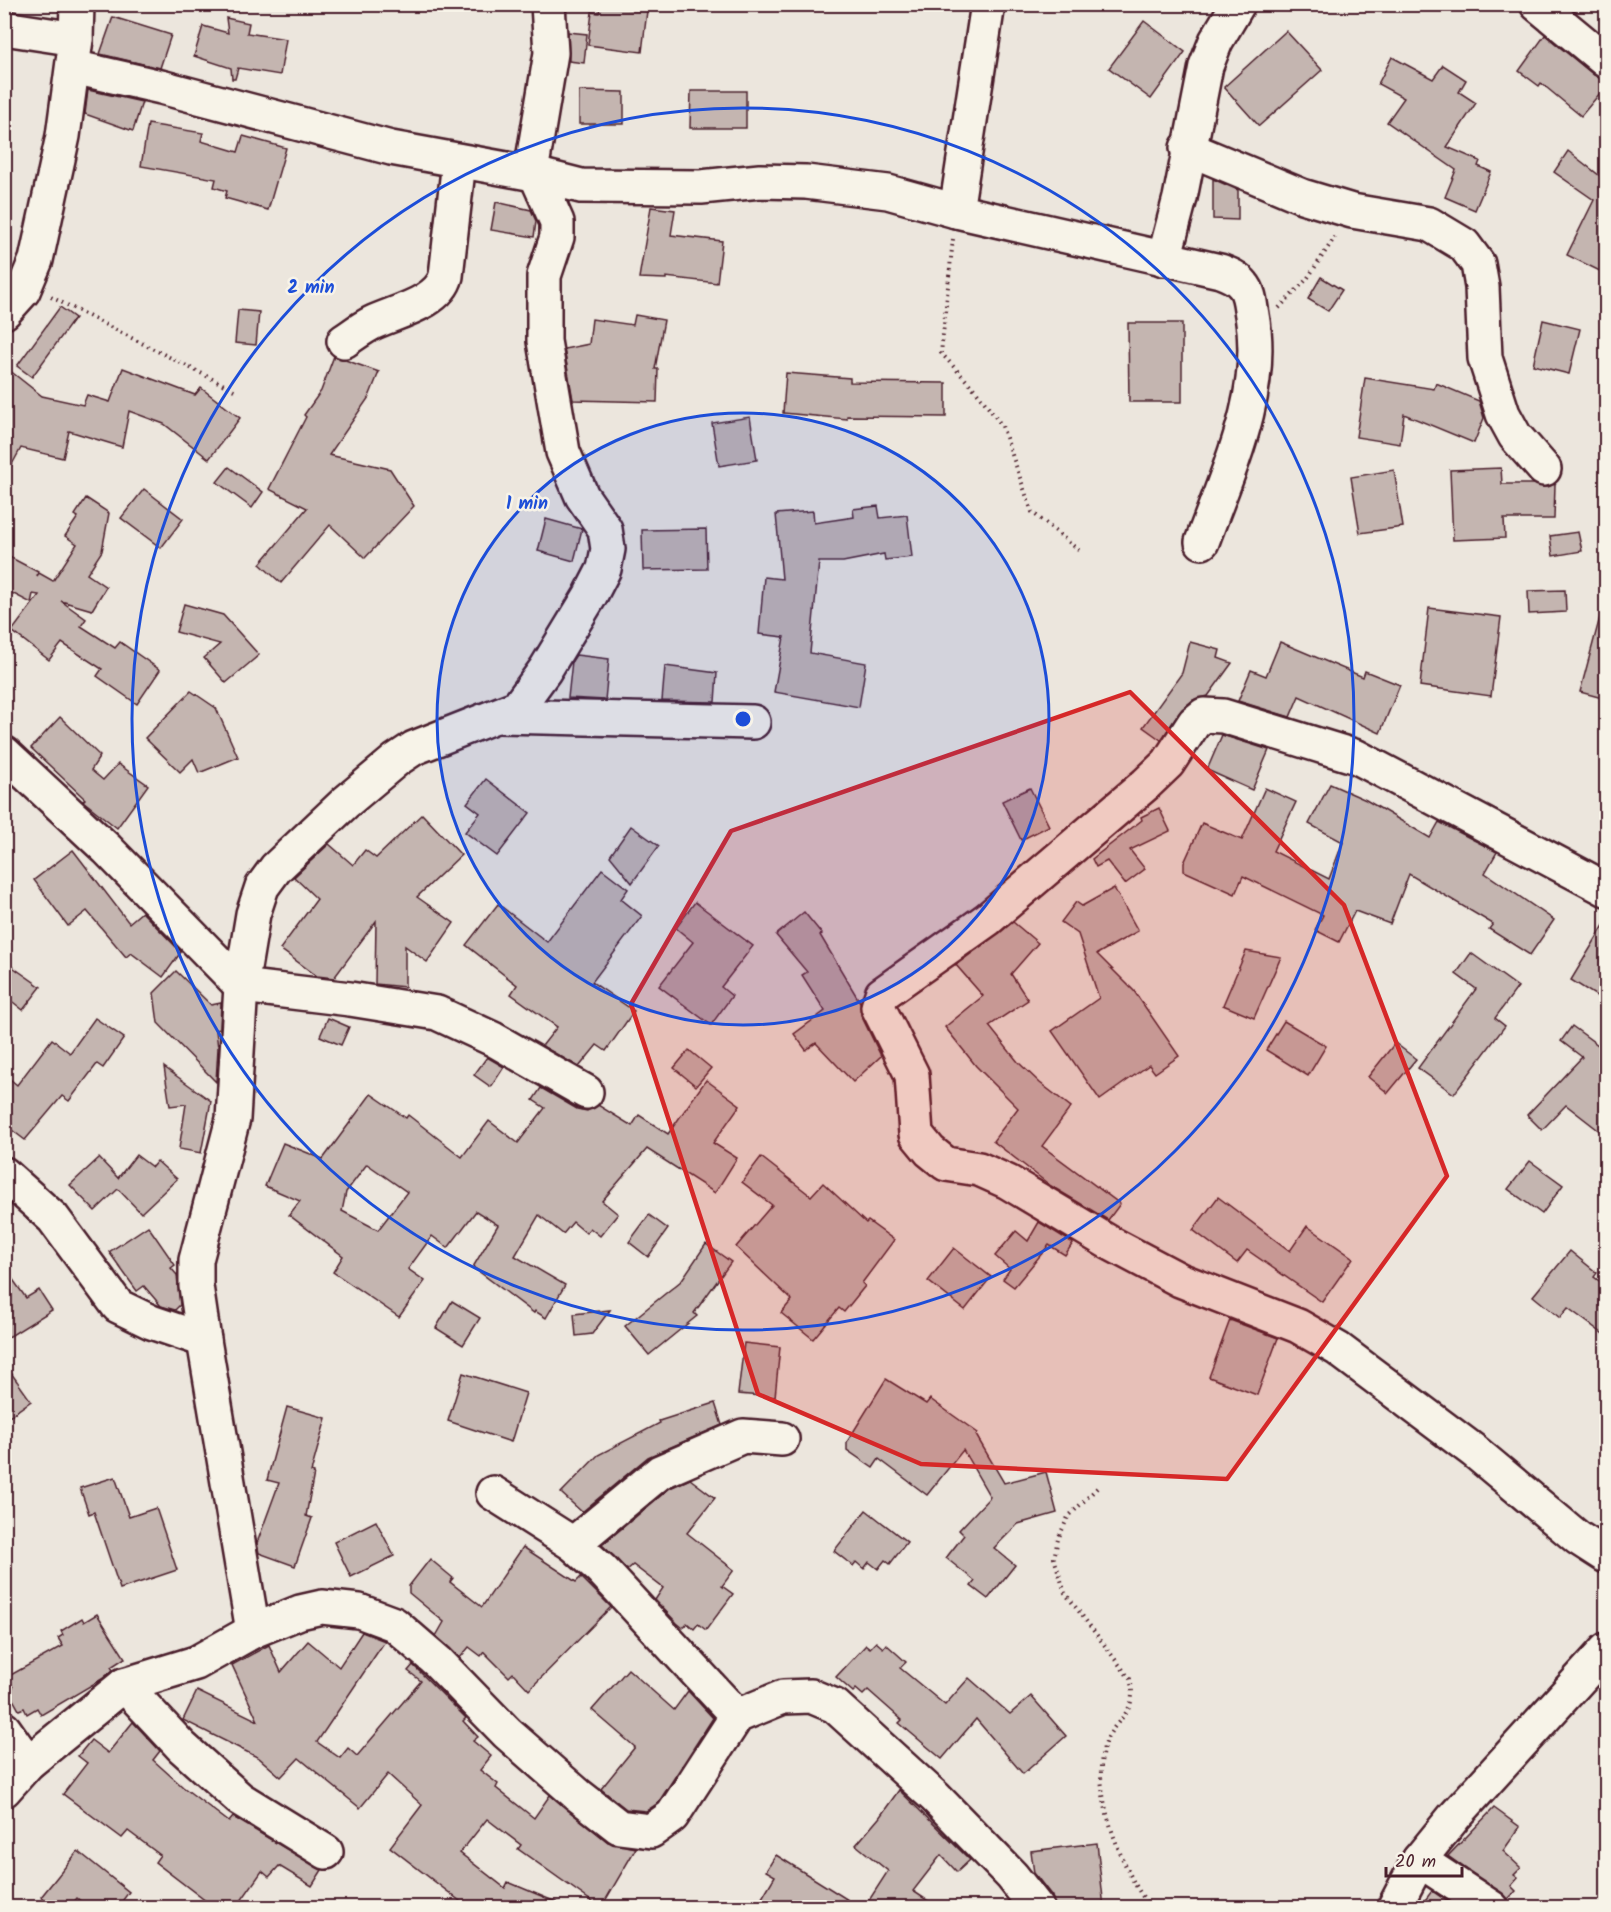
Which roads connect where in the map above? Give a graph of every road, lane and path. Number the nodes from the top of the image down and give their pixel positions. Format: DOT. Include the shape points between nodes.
graph roads {
  1 [pos="77,4"];
  2 [pos="548,4"];
  3 [pos="988,4"];
  4 [pos="1238,4"];
  5 [pos="1537,4"];
  6 [pos="4,28"];
  7 [pos="74,53"];
  8 [pos="1606,61"];
  9 [pos="1187,148"];
  10 [pos="459,161"];
  11 [pos="534,174"];
  12 [pos="956,211"];
  13 [pos="1352,211"];
  14 [pos="1164,259"];
  15 [pos="26,285"];
  16 [pos="4,312"];
  17 [pos="1253,320"];
  18 [pos="344,341"];
  19 [pos="236,391"];
  20 [pos="1544,469"];
  21 [pos="1202,542"];
  22 [pos="1081,552"];
  23 [pos="499,716"];
  24 [pos="753,722"];
  25 [pos="4,753"];
  26 [pos="1606,889"];
  27 [pos="241,986"];
  28 [pos="586,1092"];
  29 [pos="4,1174"];
  30 [pos="204,1340"];
  31 [pos="783,1438"];
  32 [pos="1097,1488"];
  33 [pos="493,1493"];
  34 [pos="573,1544"];
  35 [pos="1606,1556"];
  36 [pos="253,1631"];
  37 [pos="1606,1650"];
  38 [pos="124,1685"];
  39 [pos="737,1716"];
  40 [pos="4,1729"];
  41 [pos="28,1763"];
  42 [pos="4,1790"];
  43 [pos="326,1851"];
  44 [pos="1419,1860"];
  45 [pos="1037,1908"];
  46 [pos="1151,1908"];
  47 [pos="1394,1908"];
  48 [pos="1492,1908"];
  1 -- 7 [label="street"];
  2 -- 11 [label="street" via="551,53 534,145"];
  3 -- 12 [label="street"];
  4 -- 9 [label="street" via="1206,66"];
  5 -- 8 [label="street"];
  6 -- 7 [label="street"];
  7 -- 10 [label="street" via="161,87 391,148"];
  7 -- 15 [label="street" via="63,136 36,260"];
  9 -- 13 [label="street" via="1271,184"];
  9 -- 14 [label="street" via="1180,198"];
  10 -- 11 [label="street"];
  10 -- 18 [label="street" via="444,284 438,291"];
  11 -- 12 [label="street" via="581,186 701,187 760,181 806,182 888,192"];
  11 -- 23 [label="street" via="557,222 557,237 544,276 544,340 563,452 582,496 605,529 608,549 604,569 590,597 545,670 518,707"];
  12 -- 14 [label="street"];
  12 -- 22 [label="path" via="941,353 1002,426 1032,512"];
  13 -- 17 [label="path" via="1296,292 1281,307"];
  13 -- 20 [label="street" via="1429,224 1473,255 1482,287 1485,358 1503,414 1515,436"];
  14 -- 17 [label="street" via="1234,277 1248,292"];
  15 -- 16 [label="street"];
  15 -- 19 [label="path"];
  17 -- 21 [label="street" via="1256,372 1239,442"];
  23 -- 24 [label="street"];
  23 -- 27 [label="street" via="414,748 396,760 276,868 262,887 252,914"];
  25 -- 27 [label="street" via="107,849"];
  26 -- 35 [label="street" via="1357,757 1222,716 1204,715 1194,723 1168,763 1146,784 988,919 882,994 878,1007 912,1075 916,1134 930,1152 946,1164 979,1169 1008,1182 1180,1280 1298,1326 1338,1349"];
  27 -- 28 [label="street" via="437,1014 493,1039"];
  27 -- 30 [label="street" via="233,1119 196,1260"];
  29 -- 30 [label="street" via="53,1218 118,1306"];
  30 -- 36 [label="street"];
  31 -- 34 [label="street" via="743,1436 660,1472"];
  32 -- 46 [label="path" via="1068,1517 1054,1558 1065,1593 1130,1680 1134,1694 1131,1707 1105,1743 1101,1761 1113,1835 1138,1892"];
  33 -- 34 [label="street"];
  34 -- 39 [label="street" via="602,1569"];
  36 -- 38 [label="street" via="196,1663"];
  36 -- 39 [label="street" via="322,1607 359,1611 394,1624 438,1662 507,1733 619,1827 651,1831 672,1816"];
  37 -- 44 [label="street"];
  38 -- 41 [label="street"];
  38 -- 43 [label="street" via="182,1747 240,1799"];
  39 -- 45 [label="street" via="783,1697 811,1696 835,1706 935,1797 1012,1876"];
  40 -- 41 [label="street"];
  41 -- 42 [label="street"];
  44 -- 47 [label="street"];
  44 -- 48 [label="street"];
}
